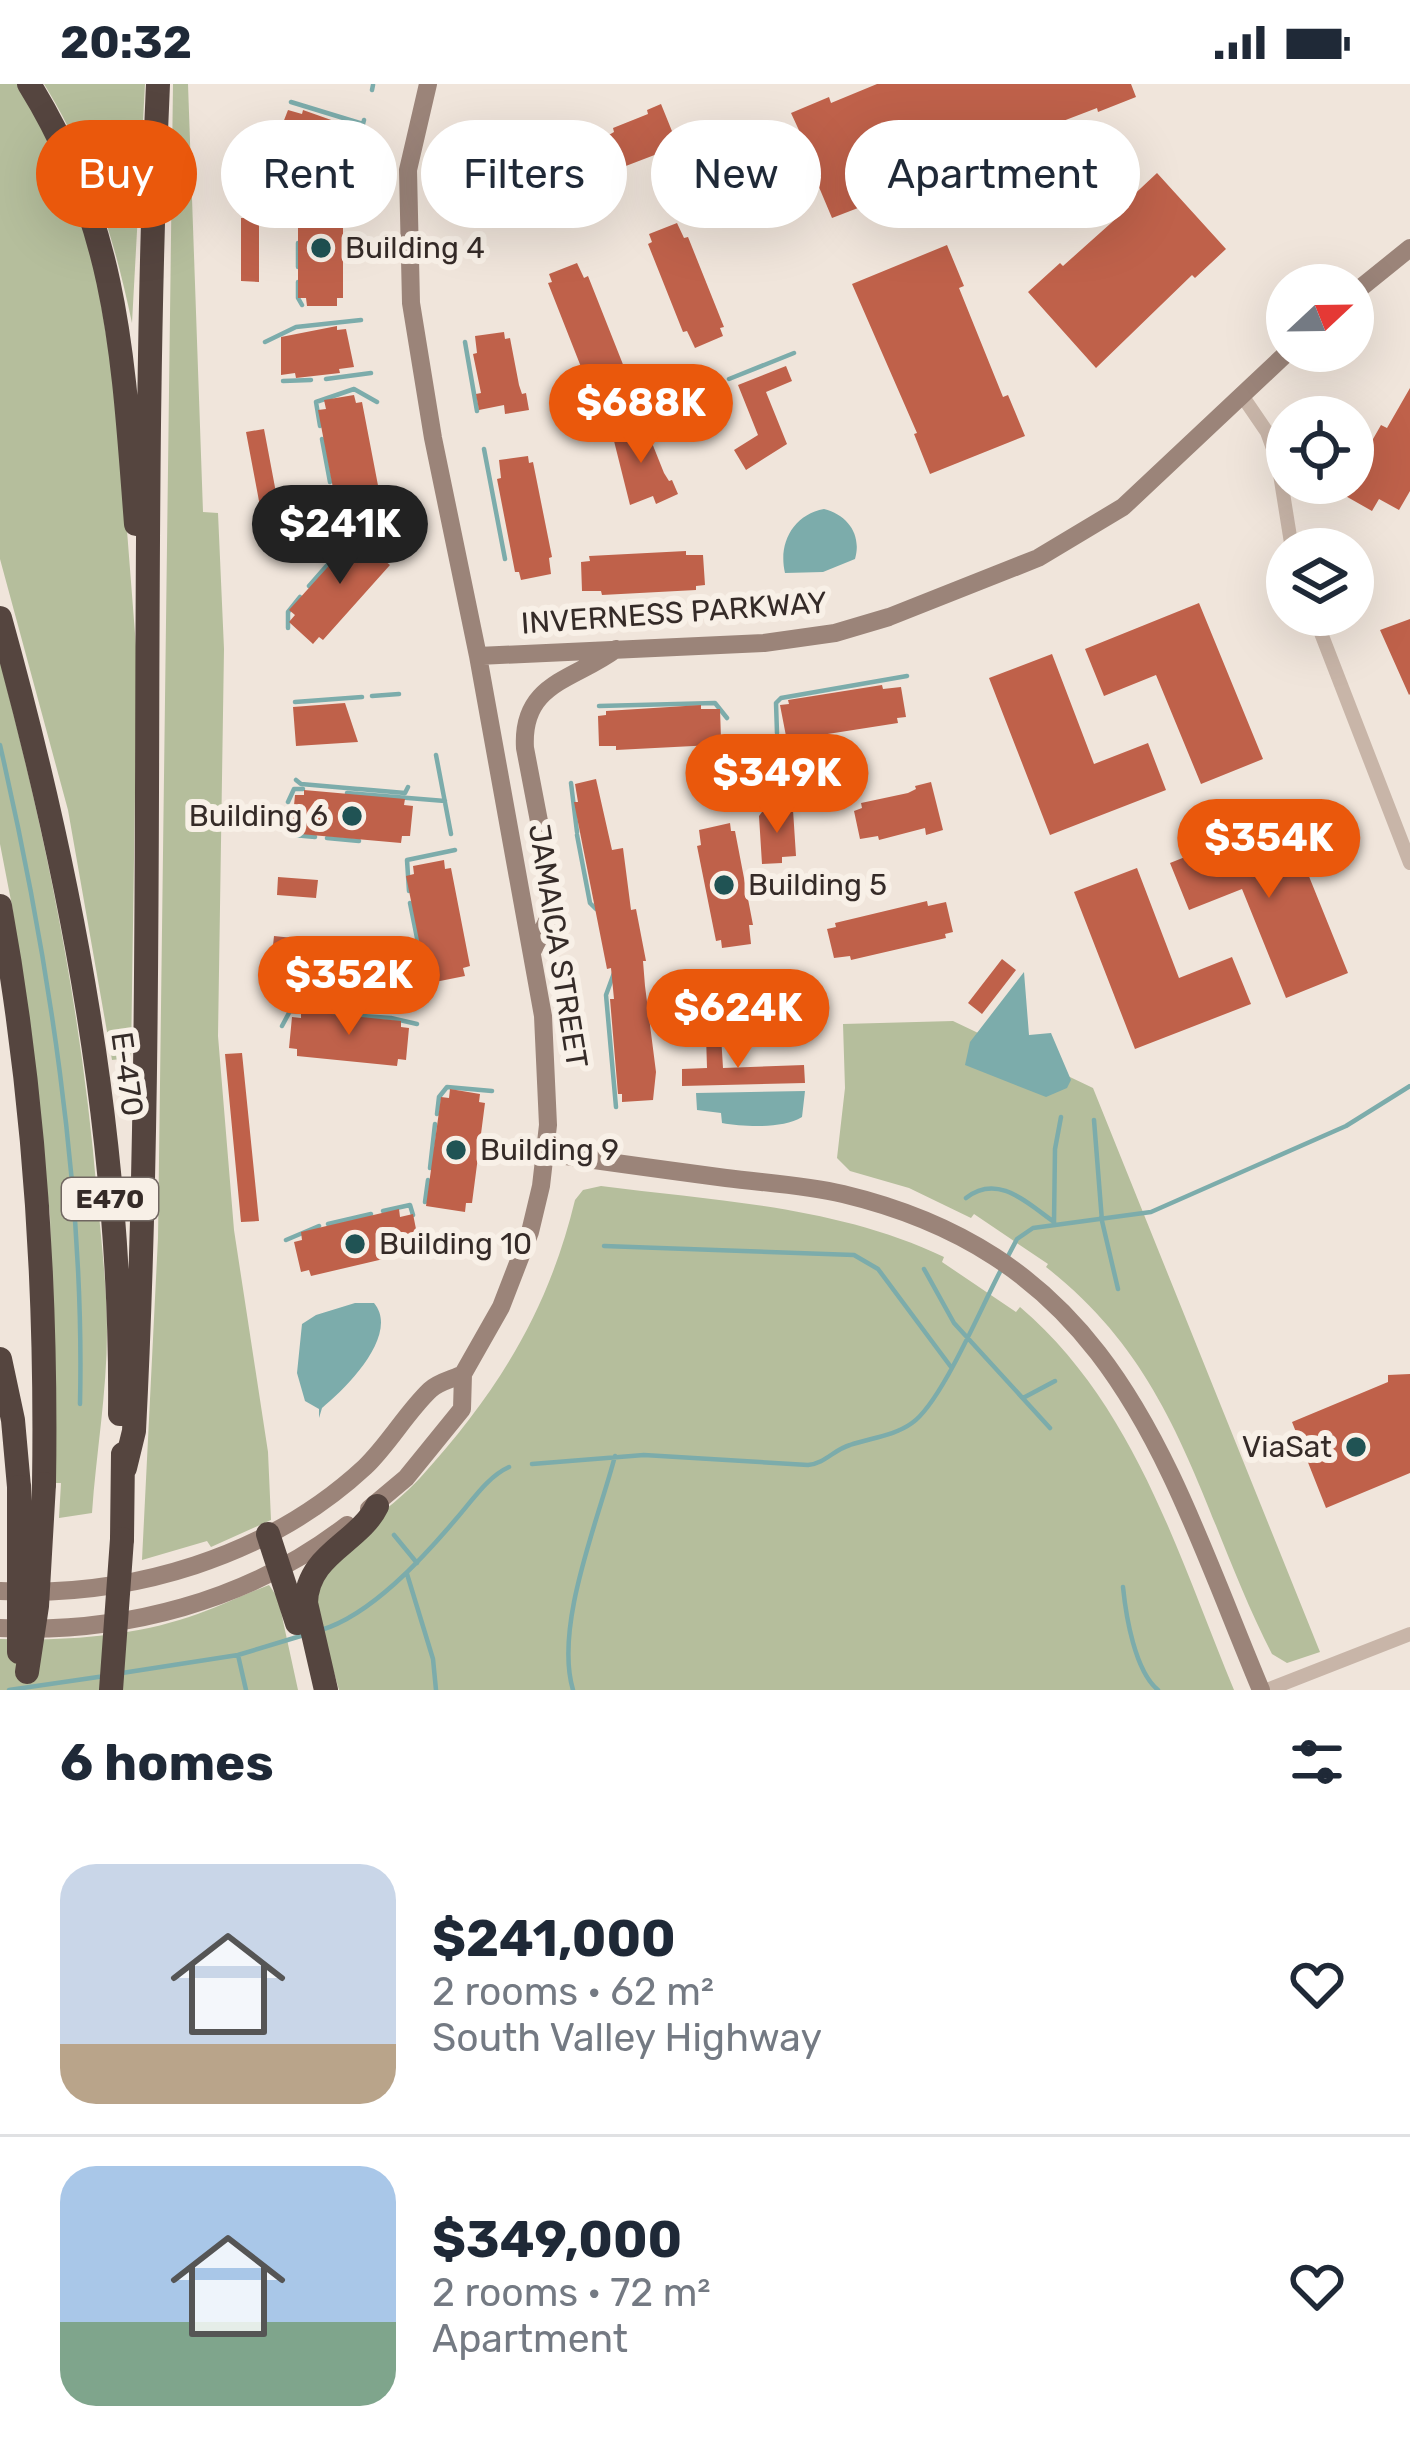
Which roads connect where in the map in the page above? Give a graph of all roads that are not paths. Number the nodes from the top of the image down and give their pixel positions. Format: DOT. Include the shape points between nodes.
graph roads {
  1 [pos="28,84"];
  2 [pos="158,84"];
  3 [pos="428,84"];
  4 [pos="1410,248"];
  5 [pos="1374,277"];
  6 [pos="1266,372"];
  7 [pos="1241,394"];
  8 [pos="1289,528"];
  9 [pos="0,618"];
  10 [pos="147,634"];
  11 [pos="1322,636"];
  12 [pos="616,649"];
  13 [pos="478,656"];
  14 [pos="1410,863"];
  15 [pos="0,906"];
  16 [pos="532,952"];
  17 [pos="546,1153"];
  18 [pos="0,1359"];
  19 [pos="463,1374"];
  20 [pos="125,1468"];
  21 [pos="32,1486"];
  22 [pos="377,1506"];
  23 [pos="268,1534"];
  24 [pos="280,1568"];
  25 [pos="0,1591"];
  26 [pos="299,1600"];
  27 [pos="0,1628"];
  28 [pos="1410,1634"];
  29 [pos="26,1681"];
  30 [pos="319,1688"];
  31 [pos="111,1690"];
  32 [pos="1264,1690"];
  1 -- 10 [label="highway" via="80,181 115,299"];
  2 -- 10 [label="highway"];
  3 -- 13 [label="main road, JAMAICA STREET" via="407,185 411,303"];
  4 -- 5 [label="main road"];
  6 -- 7 [label="main road, INVERNESS PARKWAY"];
  7 -- 8 [label="street" via="1278,462"];
  7 -- 12 [label="main road, INVERNESS PARKWAY" via="1124,507 1038,558 844,632"];
  9 -- 20 [label="highway, E-470 / E470" via="57,844 94,1048"];
  10 -- 20 [label="highway" via="138,1358"];
  11 -- 14 [label="street"];
  12 -- 13 [label="main road, INVERNESS PARKWAY"];
  12 -- 16 [label="main road" via="549,687 527,718 525,748 555,905"];
  13 -- 16 [label="main road, JAMAICA STREET"];
  15 -- 21 [label="highway, E470" via="20,1037 44,1320"];
  16 -- 17 [label="main road, JAMAICA STREET" via="549,1066"];
  17 -- 19 [label="main road, JAMAICA STREET" via="525,1246"];
  17 -- 32 [label="main road" via="832,1192 958,1237 1034,1287 1091,1342 1143,1417"];
  18 -- 21 [label="highway"];
  19 -- 22 [label="main road, JAMAICA STREET" via="462,1409"];
  19 -- 23 [label="main road, JAMAICA STREET" via="433,1387 357,1474"];
  20 -- 31 [label="highway, E-470 / E470, bridge"];
  21 -- 29 [label="highway, bridge" via="16,1644"];
  22 -- 24 [label="main road, JAMAICA STREET"];
  22 -- 26 [label="highway" via="320,1564"];
  23 -- 24 [label="highway"];
  23 -- 25 [label="main road, JAMAICA STREET" via="127,1584"];
  24 -- 26 [label="highway"];
  24 -- 27 [label="main road, JAMAICA STREET" via="209,1599 125,1621"];
  26 -- 30 [label="highway"];
  28 -- 32 [label="street"];
}
